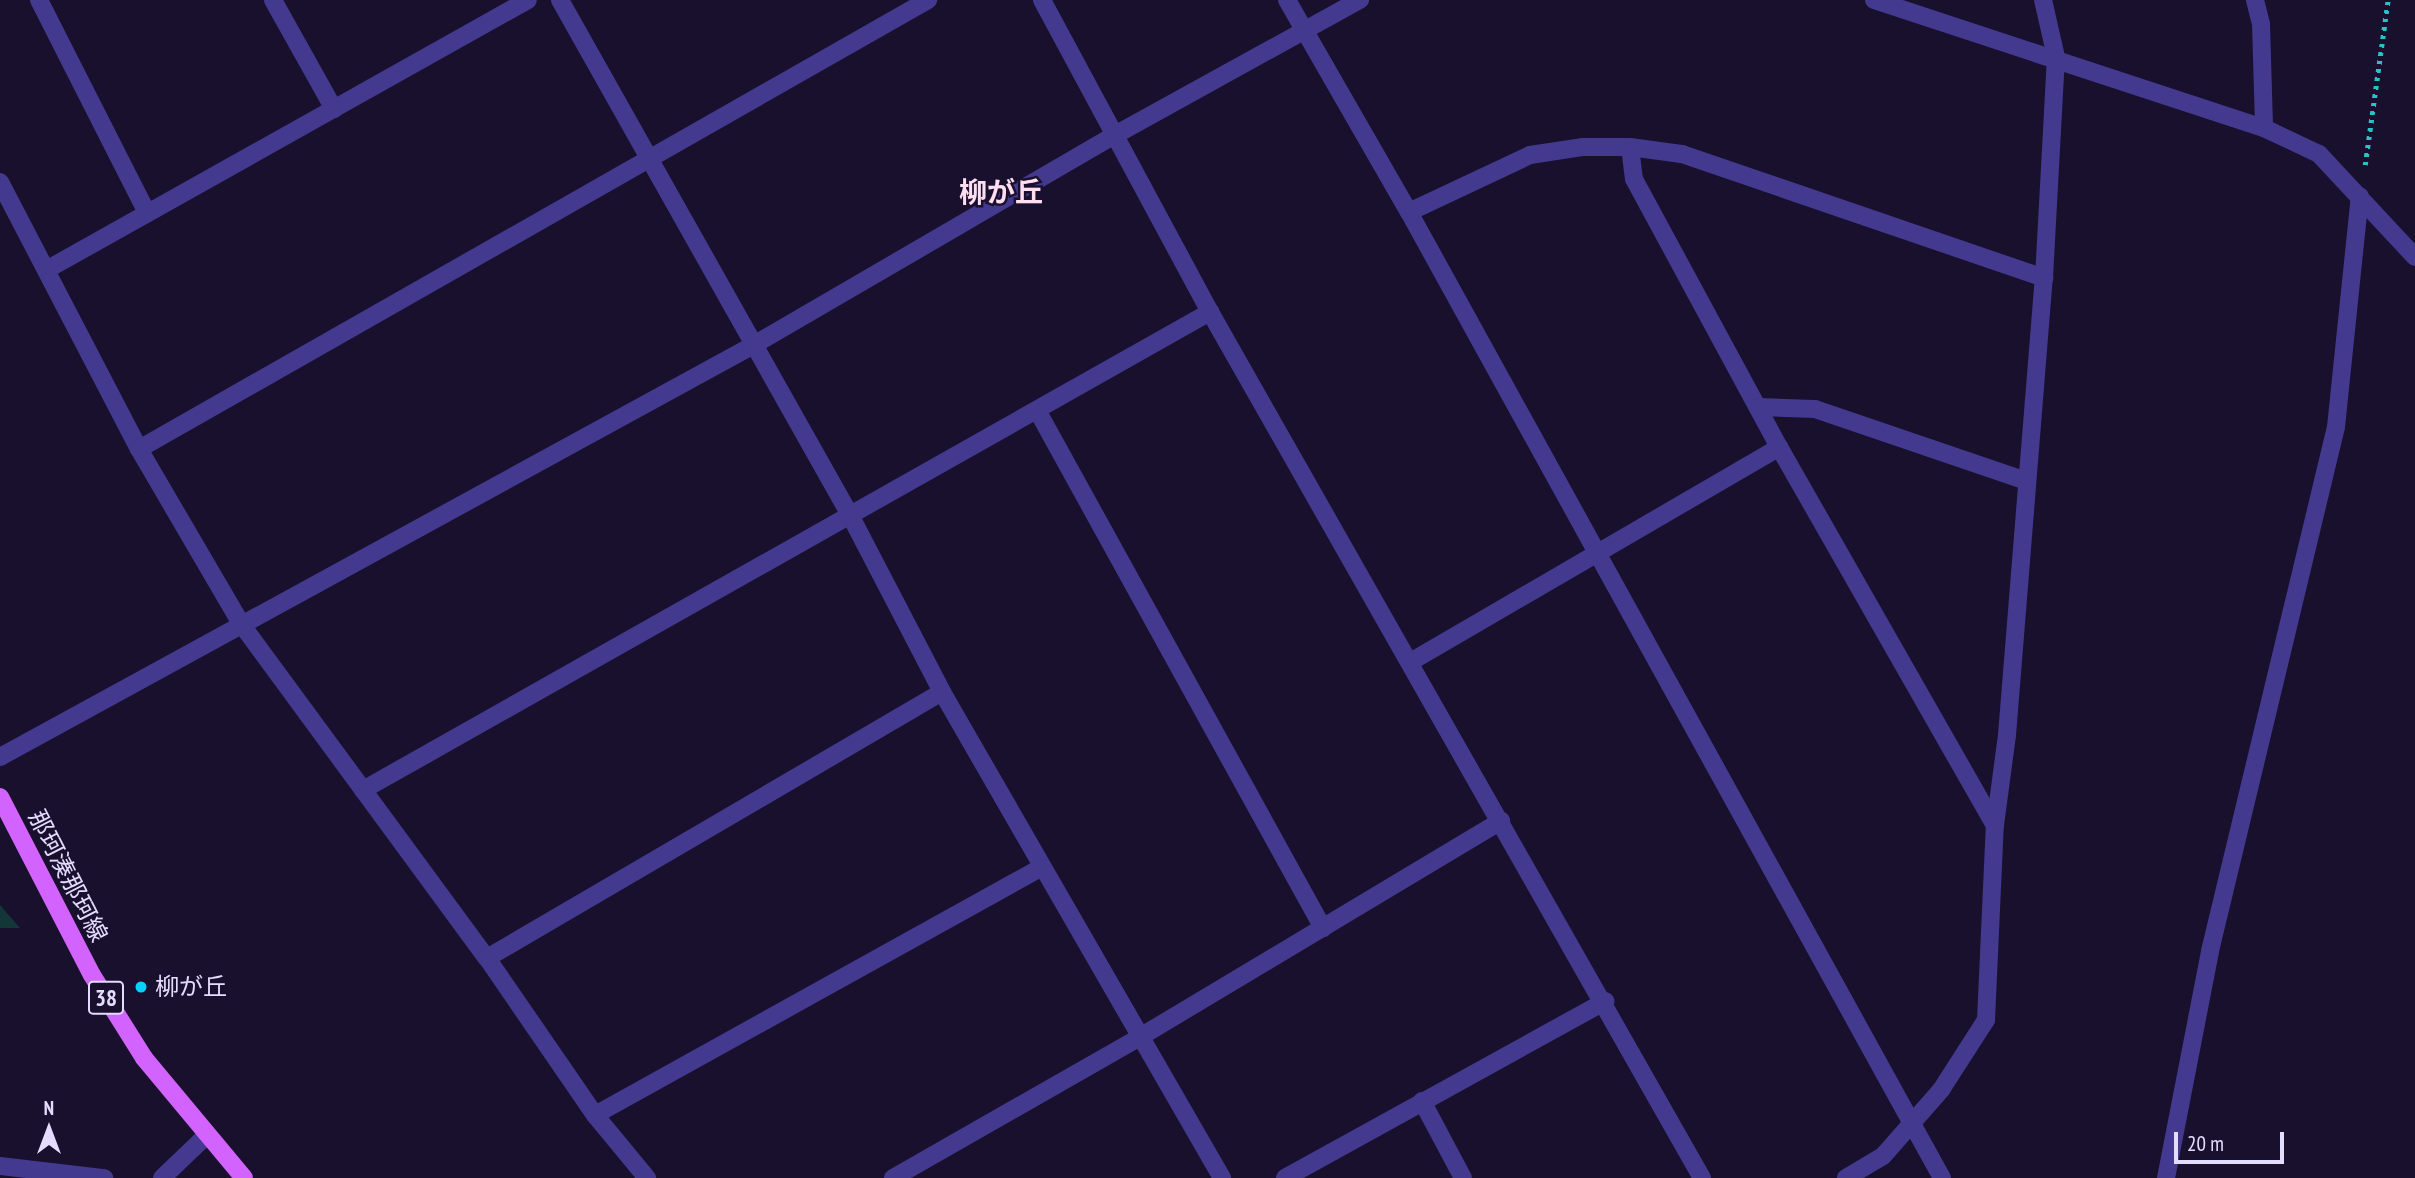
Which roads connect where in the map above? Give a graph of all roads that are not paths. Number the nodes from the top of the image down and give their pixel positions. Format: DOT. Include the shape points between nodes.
graph roads {
  1 [pos="38,0"];
  2 [pos="274,0"];
  3 [pos="528,0"];
  4 [pos="560,0"];
  5 [pos="928,0"];
  6 [pos="1042,0"];
  7 [pos="1286,0"];
  8 [pos="1360,0"];
  9 [pos="1874,0"];
  10 [pos="2043,0"];
  11 [pos="2255,0"];
  12 [pos="1304,31"];
  13 [pos="2056,57"];
  14 [pos="334,108"];
  15 [pos="2264,128"];
  16 [pos="1115,135"];
  17 [pos="1630,147"];
  18 [pos="649,156"];
  19 [pos="0,182"];
  20 [pos="2361,196"];
  21 [pos="1409,212"];
  22 [pos="148,213"];
  23 [pos="2415,257"];
  24 [pos="48,269"];
  25 [pos="2043,278"];
  26 [pos="1210,312"];
  27 [pos="752,346"];
  28 [pos="1760,407"];
  29 [pos="1037,410"];
  30 [pos="1779,447"];
  31 [pos="139,449"];
  32 [pos="2024,480"];
  33 [pos="850,515"];
  34 [pos="1597,552"];
  35 [pos="242,625"];
  36 [pos="1412,661"];
  37 [pos="942,692"];
  38 [pos="0,757"];
  39 [pos="363,790"];
  40 [pos="0,797"];
  41 [pos="1501,821"];
  42 [pos="1995,825"];
  43 [pos="1042,867"];
  44 [pos="1323,928"];
  45 [pos="487,958"];
  46 [pos="1605,1001"];
  47 [pos="1140,1037"];
  48 [pos="1422,1101"];
  49 [pos="595,1115"];
  50 [pos="1913,1120"];
  51 [pos="206,1136"];
  52 [pos="0,1166"];
  53 [pos="104,1178"];
  54 [pos="162,1178"];
  55 [pos="244,1178"];
  56 [pos="647,1178"];
  57 [pos="893,1178"];
  58 [pos="1222,1178"];
  59 [pos="1285,1178"];
  60 [pos="1463,1178"];
  61 [pos="1702,1178"];
  62 [pos="1846,1178"];
  63 [pos="1942,1178"];
  64 [pos="2166,1178"];
  1 -- 22 [label="street"];
  2 -- 14 [label="street"];
  3 -- 14 [label="street"];
  4 -- 18 [label="street"];
  5 -- 18 [label="street"];
  6 -- 16 [label="street"];
  7 -- 12 [label="street"];
  8 -- 12 [label="street"];
  9 -- 13 [label="street"];
  10 -- 13 [label="street"];
  11 -- 15 [label="street" via="2261,24"];
  12 -- 16 [label="street"];
  12 -- 21 [label="street"];
  13 -- 15 [label="street"];
  13 -- 25 [label="street"];
  14 -- 22 [label="street"];
  15 -- 20 [label="street" via="2319,154"];
  16 -- 26 [label="street"];
  16 -- 27 [label="street"];
  17 -- 21 [label="street" via="1583,147 1530,155"];
  17 -- 25 [label="street" via="1682,154"];
  17 -- 28 [label="street" via="1634,178"];
  18 -- 27 [label="street"];
  18 -- 31 [label="street"];
  19 -- 24 [label="street"];
  20 -- 23 [label="street"];
  20 -- 64 [label="street" via="2336,427 2210,951"];
  21 -- 34 [label="street"];
  22 -- 24 [label="street"];
  24 -- 31 [label="street"];
  25 -- 32 [label="street"];
  26 -- 29 [label="street"];
  26 -- 36 [label="street"];
  27 -- 33 [label="street"];
  27 -- 35 [label="street"];
  28 -- 30 [label="street"];
  28 -- 32 [label="street" via="1815,409"];
  29 -- 33 [label="street"];
  29 -- 44 [label="street"];
  30 -- 34 [label="street"];
  30 -- 42 [label="street"];
  31 -- 35 [label="street"];
  32 -- 42 [label="street" via="2007,735"];
  33 -- 37 [label="street"];
  33 -- 39 [label="street"];
  34 -- 36 [label="street"];
  34 -- 50 [label="street"];
  35 -- 38 [label="street"];
  35 -- 39 [label="street"];
  36 -- 41 [label="street"];
  37 -- 43 [label="street"];
  37 -- 45 [label="street"];
  39 -- 45 [label="street"];
  40 -- 51 [label="main road, 那珂湊那珂線 / 38" via="92,975 144,1058"];
  41 -- 44 [label="street"];
  41 -- 46 [label="street"];
  42 -- 50 [label="street" via="1986,1020 1941,1090"];
  43 -- 47 [label="street"];
  43 -- 49 [label="street"];
  44 -- 47 [label="street"];
  45 -- 49 [label="street"];
  46 -- 48 [label="street"];
  46 -- 61 [label="street"];
  47 -- 57 [label="street"];
  47 -- 58 [label="street"];
  48 -- 59 [label="street"];
  48 -- 60 [label="street"];
  49 -- 56 [label="street"];
  50 -- 62 [label="street" via="1882,1156"];
  50 -- 63 [label="street"];
  51 -- 54 [label="street"];
  51 -- 55 [label="main road, 那珂湊那珂線 / 38"];
  52 -- 53 [label="street"];
}
